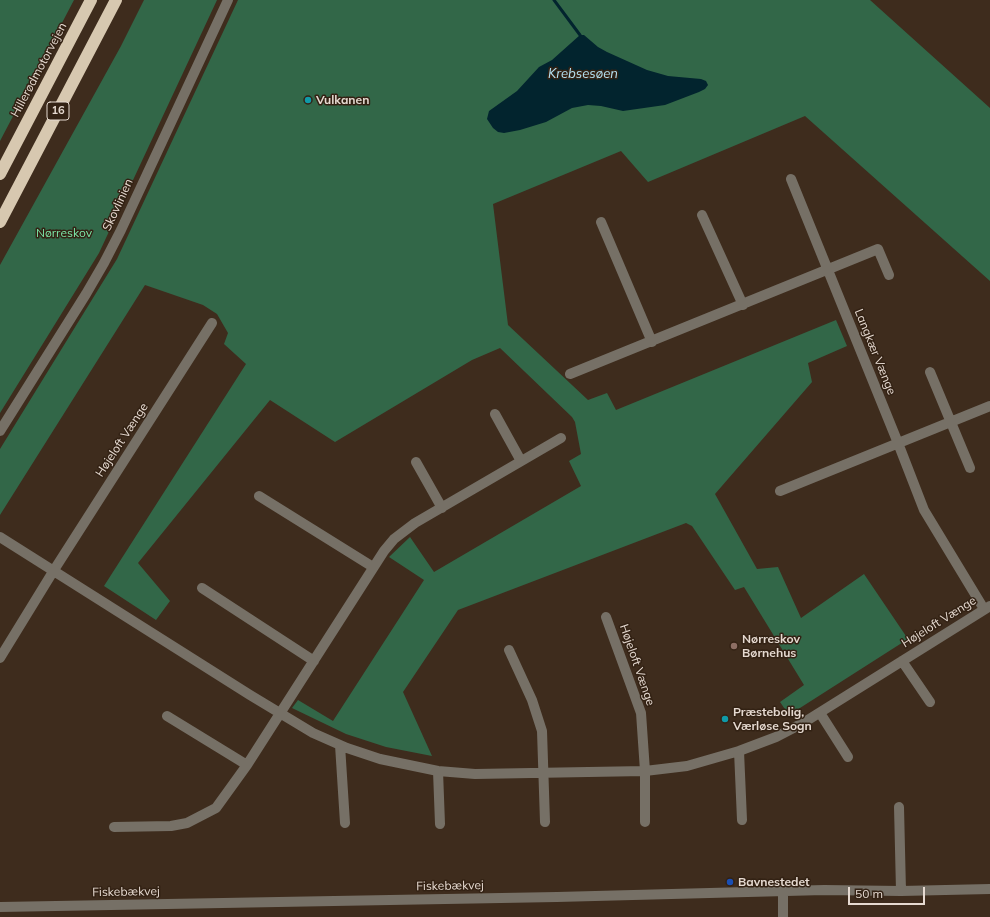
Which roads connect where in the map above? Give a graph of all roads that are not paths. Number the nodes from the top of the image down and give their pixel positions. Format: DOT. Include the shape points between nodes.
graph roads {
  1 [pos="91,0"];
  2 [pos="116,0"];
  3 [pos="228,0"];
  4 [pos="0,174"];
  5 [pos="791,179"];
  6 [pos="702,215"];
  7 [pos="0,222"];
  8 [pos="601,222"];
  9 [pos="827,270"];
  10 [pos="889,275"];
  11 [pos="743,305"];
  12 [pos="212,323"];
  13 [pos="652,342"];
  14 [pos="930,372"];
  15 [pos="570,374"];
  16 [pos="990,406"];
  17 [pos="495,414"];
  18 [pos="951,422"];
  19 [pos="0,431"];
  20 [pos="561,438"];
  21 [pos="898,443"];
  22 [pos="521,461"];
  23 [pos="416,462"];
  24 [pos="970,468"];
  25 [pos="780,491"];
  26 [pos="259,496"];
  27 [pos="442,508"];
  28 [pos="0,537"];
  29 [pos="374,567"];
  30 [pos="54,570"];
  31 [pos="202,588"];
  32 [pos="987,608"];
  33 [pos="606,616"];
  34 [pos="509,650"];
  35 [pos="0,658"];
  36 [pos="314,661"];
  37 [pos="902,661"];
  38 [pos="930,702"];
  39 [pos="279,712"];
  40 [pos="820,713"];
  41 [pos="167,716"];
  42 [pos="340,745"];
  43 [pos="739,751"];
  44 [pos="848,757"];
  45 [pos="247,764"];
  46 [pos="438,771"];
  47 [pos="644,771"];
  48 [pos="543,773"];
  49 [pos="898,807"];
  50 [pos="742,820"];
  51 [pos="545,822"];
  52 [pos="645,822"];
  53 [pos="344,823"];
  54 [pos="440,824"];
  55 [pos="114,827"];
  56 [pos="990,889"];
  57 [pos="783,891"];
  58 [pos="900,891"];
  59 [pos="0,907"];
  60 [pos="783,917"];
  1 -- 4 [label="highway, Hillerødmotorvejen / 16"];
  2 -- 7 [label="highway, 16"];
  3 -- 19 [label="street, Skovlinien" via="104,263"];
  5 -- 9 [label="street, Langkær Vænge"];
  6 -- 11 [label="street"];
  8 -- 13 [label="street"];
  9 -- 10 [label="street" via="878,249"];
  9 -- 11 [label="street"];
  9 -- 21 [label="street, Langkær Vænge"];
  11 -- 13 [label="street"];
  12 -- 30 [label="street, Højeloft Vænge"];
  13 -- 15 [label="street"];
  14 -- 18 [label="street"];
  16 -- 18 [label="street"];
  17 -- 22 [label="street"];
  18 -- 21 [label="street"];
  18 -- 24 [label="street"];
  20 -- 22 [label="street"];
  21 -- 25 [label="street"];
  21 -- 32 [label="street, Langkær Vænge" via="924,510"];
  22 -- 27 [label="street"];
  23 -- 27 [label="street"];
  26 -- 29 [label="street"];
  27 -- 29 [label="street" via="415,523 394,539"];
  28 -- 30 [label="street, Højeloft Vænge"];
  29 -- 36 [label="street"];
  30 -- 35 [label="street, Højeloft Vænge"];
  30 -- 39 [label="street, Højeloft Vænge"];
  31 -- 36 [label="street"];
  32 -- 37 [label="street, Højeloft Vænge"];
  33 -- 47 [label="street, Højeloft Vænge" via="641,713"];
  34 -- 48 [label="street" via="532,700 542,732"];
  36 -- 39 [label="street"];
  37 -- 38 [label="street, Højeloft Vænge"];
  37 -- 40 [label="street, Højeloft Vænge"];
  39 -- 42 [label="street, Højeloft Vænge" via="313,733"];
  39 -- 45 [label="street"];
  40 -- 43 [label="street, Højeloft Vænge" via="786,732"];
  40 -- 44 [label="street"];
  41 -- 45 [label="street"];
  42 -- 46 [label="street, Højeloft Vænge" via="380,759"];
  42 -- 53 [label="street"];
  43 -- 47 [label="street, Højeloft Vænge" via="687,766"];
  43 -- 50 [label="street"];
  45 -- 55 [label="street" via="216,808 187,823 171,826"];
  46 -- 48 [label="street, Højeloft Vænge" via="475,774"];
  46 -- 54 [label="street"];
  47 -- 48 [label="street, Højeloft Vænge"];
  47 -- 52 [label="street, Højeloft Vænge"];
  48 -- 51 [label="street"];
  49 -- 58 [label="street"];
  56 -- 58 [label="street, Fiskebækvej"];
  57 -- 58 [label="street, Fiskebækvej"];
  57 -- 59 [label="street, Fiskebækvej"];
  57 -- 60 [label="street"];
}
